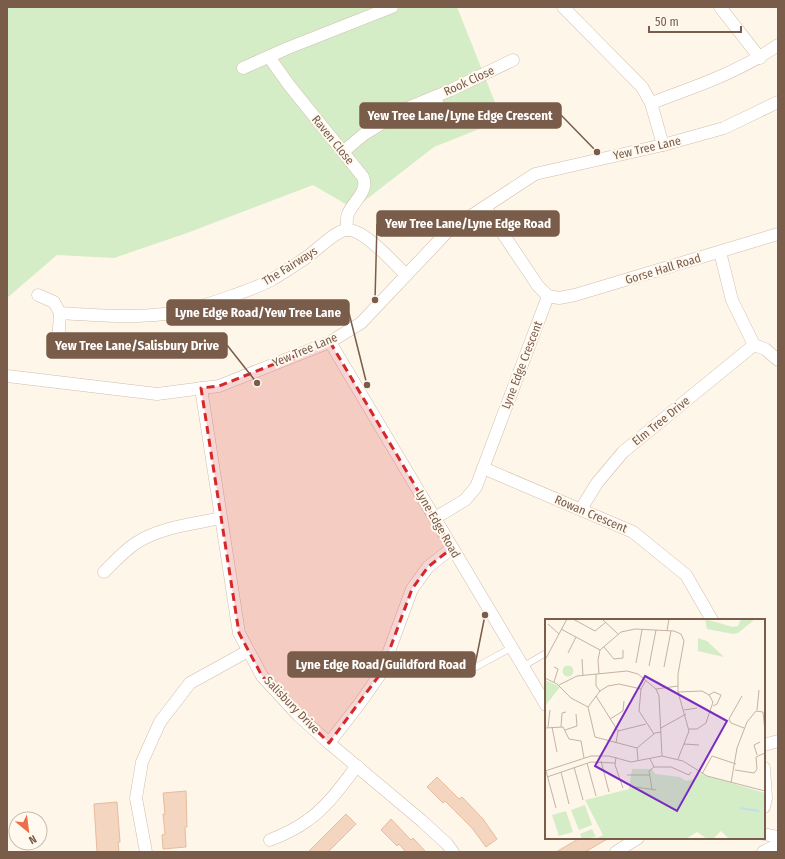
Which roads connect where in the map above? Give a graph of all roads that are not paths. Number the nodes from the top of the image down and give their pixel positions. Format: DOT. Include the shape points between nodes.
graph roads {
  1 [pos="392,7"];
  2 [pos="563,7"];
  3 [pos="720,7"];
  4 [pos="778,45"];
  5 [pos="268,57"];
  6 [pos="760,58"];
  7 [pos="513,60"];
  8 [pos="243,68"];
  9 [pos="434,97"];
  10 [pos="778,102"];
  11 [pos="651,103"];
  12 [pos="447,121"];
  13 [pos="663,145"];
  14 [pos="343,152"];
  15 [pos="485,207"];
  16 [pos="347,230"];
  17 [pos="778,234"];
  18 [pos="720,252"];
  19 [pos="406,275"];
  20 [pos="38,295"];
  21 [pos="548,296"];
  22 [pos="60,313"];
  23 [pos="330,342"];
  24 [pos="58,344"];
  25 [pos="754,344"];
  26 [pos="778,360"];
  27 [pos="7,376"];
  28 [pos="201,388"];
  29 [pos="483,468"];
  30 [pos="581,509"];
  31 [pos="221,518"];
  32 [pos="435,518"];
  33 [pos="452,548"];
  34 [pos="104,572"];
  35 [pos="711,619"];
  36 [pos="511,648"];
  37 [pos="248,651"];
  38 [pos="545,654"];
  39 [pos="522,667"];
  40 [pos="465,673"];
  41 [pos="545,703"];
  42 [pos="778,741"];
  43 [pos="329,743"];
  44 [pos="765,745"];
  45 [pos="357,766"];
  46 [pos="765,783"];
  47 [pos="765,802"];
  48 [pos="765,834"];
  49 [pos="778,837"];
  50 [pos="637,839"];
  51 [pos="270,840"];
  52 [pos="778,844"];
  53 [pos="621,851"];
  54 [pos="146,852"];
  55 [pos="453,852"];
  56 [pos="763,852"];
  1 -- 5 [label="street"];
  2 -- 11 [label="street" via="642,87"];
  3 -- 6 [label="street"];
  4 -- 6 [label="street"];
  5 -- 8 [label="street"];
  5 -- 14 [label="street, Raven Close"];
  6 -- 11 [label="street" via="726,75"];
  7 -- 9 [label="street, Rook Close"];
  9 -- 12 [label="street"];
  9 -- 14 [label="street, Rook Close" via="386,120"];
  10 -- 13 [label="street, Yew Tree Lane" via="724,128"];
  11 -- 13 [label="street"];
  13 -- 15 [label="street, Yew Tree Lane" via="536,174"];
  14 -- 16 [label="street, Raven Close" via="365,183 347,216"];
  15 -- 19 [label="street, Yew Tree Lane" via="448,231"];
  15 -- 21 [label="street" via="538,286"];
  16 -- 19 [label="street" via="363,235"];
  16 -- 22 [label="street, The Fairways" via="270,280 221,300 164,314 112,316"];
  17 -- 18 [label="street, Gorse Hall Road"];
  18 -- 21 [label="street, Gorse Hall Road" via="575,295 559,298"];
  18 -- 25 [label="street" via="732,300"];
  19 -- 23 [label="street, Yew Tree Lane" via="361,323"];
  20 -- 22 [label="street" via="54,302"];
  21 -- 29 [label="street, Lyne Edge Crescent"];
  22 -- 24 [label="street"];
  23 -- 28 [label="street, Yew Tree Lane" via="219,386"];
  23 -- 32 [label="street, Lyne Edge Road"];
  25 -- 26 [label="street"];
  25 -- 30 [label="street, Elm Tree Drive" via="623,452 597,483"];
  27 -- 28 [label="street, Yew Tree Lane" via="157,394"];
  28 -- 31 [label="street, Salisbury Drive"];
  29 -- 30 [label="street, Rowan Crescent"];
  29 -- 32 [label="street, Lyne Edge Crescent" via="470,495 459,505"];
  30 -- 35 [label="street, Rowan Crescent" via="633,532 686,575"];
  31 -- 34 [label="street" via="165,530 136,543"];
  31 -- 37 [label="street, Salisbury Drive" via="239,633"];
  32 -- 33 [label="street, Lyne Edge Road"];
  33 -- 36 [label="street, Lyne Edge Road"];
  33 -- 43 [label="street" via="428,567 412,589 381,673"];
  36 -- 39 [label="street, Lyne Edge Road"];
  36 -- 40 [label="lane"];
  37 -- 43 [label="street, Salisbury Drive" via="262,676 298,715"];
  37 -- 54 [label="street" via="190,683 160,722 142,762 136,798"];
  38 -- 39 [label="lane"];
  39 -- 41 [label="street, Lyne Edge Road"];
  42 -- 44 [label="street"];
  43 -- 45 [label="street, Salisbury Drive"];
  45 -- 51 [label="street" via="320,810 290,832"];
  45 -- 55 [label="street, Salisbury Drive" via="422,821"];
  46 -- 47 [label="street"];
  48 -- 49 [label="street"];
  50 -- 53 [label="street"];
  52 -- 56 [label="street"];
}
